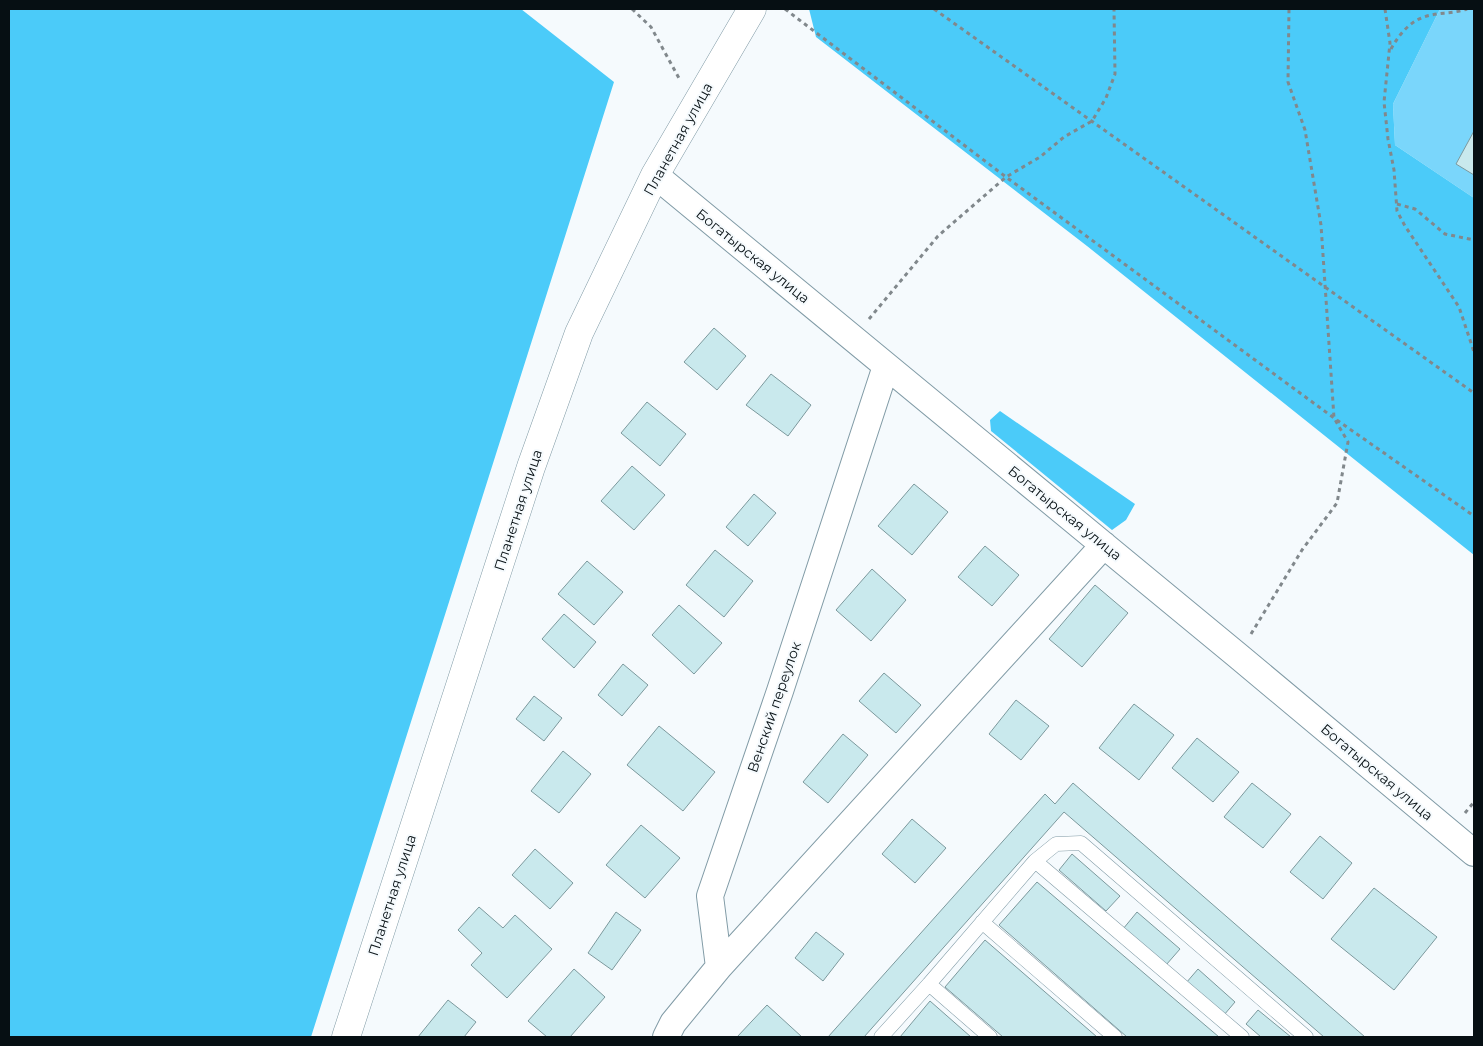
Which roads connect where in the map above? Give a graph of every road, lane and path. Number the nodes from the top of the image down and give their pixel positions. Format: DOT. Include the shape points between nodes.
graph roads {
  1 [pos="632,9"];
  2 [pos="752,9"];
  3 [pos="785,9"];
  4 [pos="934,9"];
  5 [pos="1114,9"];
  6 [pos="1289,9"];
  7 [pos="1385,9"];
  8 [pos="1467,9"];
  9 [pos="1389,52"];
  10 [pos="696,106"];
  11 [pos="1092,121"];
  12 [pos="655,176"];
  13 [pos="1006,177"];
  14 [pos="1397,204"];
  15 [pos="1474,240"];
  16 [pos="1326,287"];
  17 [pos="866,323"];
  18 [pos="1474,352"];
  19 [pos="886,366"];
  20 [pos="1474,393"];
  21 [pos="1334,418"];
  22 [pos="1474,516"];
  23 [pos="1104,545"];
  24 [pos="1246,641"];
  25 [pos="1474,853"];
  26 [pos="1035,861"];
  27 [pos="982,922"];
  28 [pos="719,967"];
  29 [pos="929,984"];
  30 [pos="346,1037"];
  31 [pos="666,1037"];
  32 [pos="881,1037"];
  33 [pos="990,1037"];
  34 [pos="1115,1037"];
  35 [pos="1242,1037"];
  36 [pos="1306,1037"];
  1 -- 10 [label="path" via="651,27"];
  2 -- 10 [label="main road, Планетная улица"];
  3 -- 13 [label="path"];
  4 -- 11 [label="path"];
  5 -- 11 [label="path" via="1115,74"];
  6 -- 16 [label="path" via="1288,82 1304,130 1314,178"];
  7 -- 9 [label="path"];
  8 -- 9 [label="path" via="1425,17 1412,23"];
  9 -- 14 [label="path" via="1384,102"];
  10 -- 12 [label="main road, Планетная улица"];
  11 -- 13 [label="path"];
  11 -- 16 [label="path"];
  12 -- 19 [label="street, Богатырская улица"];
  12 -- 30 [label="main road, Планетная улица" via="580,333 541,440"];
  13 -- 17 [label="path" via="938,236"];
  13 -- 21 [label="path"];
  14 -- 15 [label="path" via="1415,209 1445,234"];
  14 -- 18 [label="path" via="1405,226 1459,307"];
  16 -- 20 [label="path"];
  16 -- 21 [label="path"];
  19 -- 23 [label="street, Богатырская улица"];
  19 -- 28 [label="street, Венский переулок" via="710,896"];
  21 -- 22 [label="path"];
  21 -- 24 [label="path" via="1348,442 1336,503 1302,550"];
  23 -- 25 [label="street, Богатырская улица"];
  23 -- 28 [label="street"];
  26 -- 27 [label="lane"];
  26 -- 35 [label="lane"];
  26 -- 36 [label="lane" via="1056,844 1080,843"];
  27 -- 29 [label="lane"];
  27 -- 34 [label="lane"];
  28 -- 31 [label="street" via="673,1023"];
  29 -- 32 [label="lane"];
  29 -- 33 [label="lane"];
}
